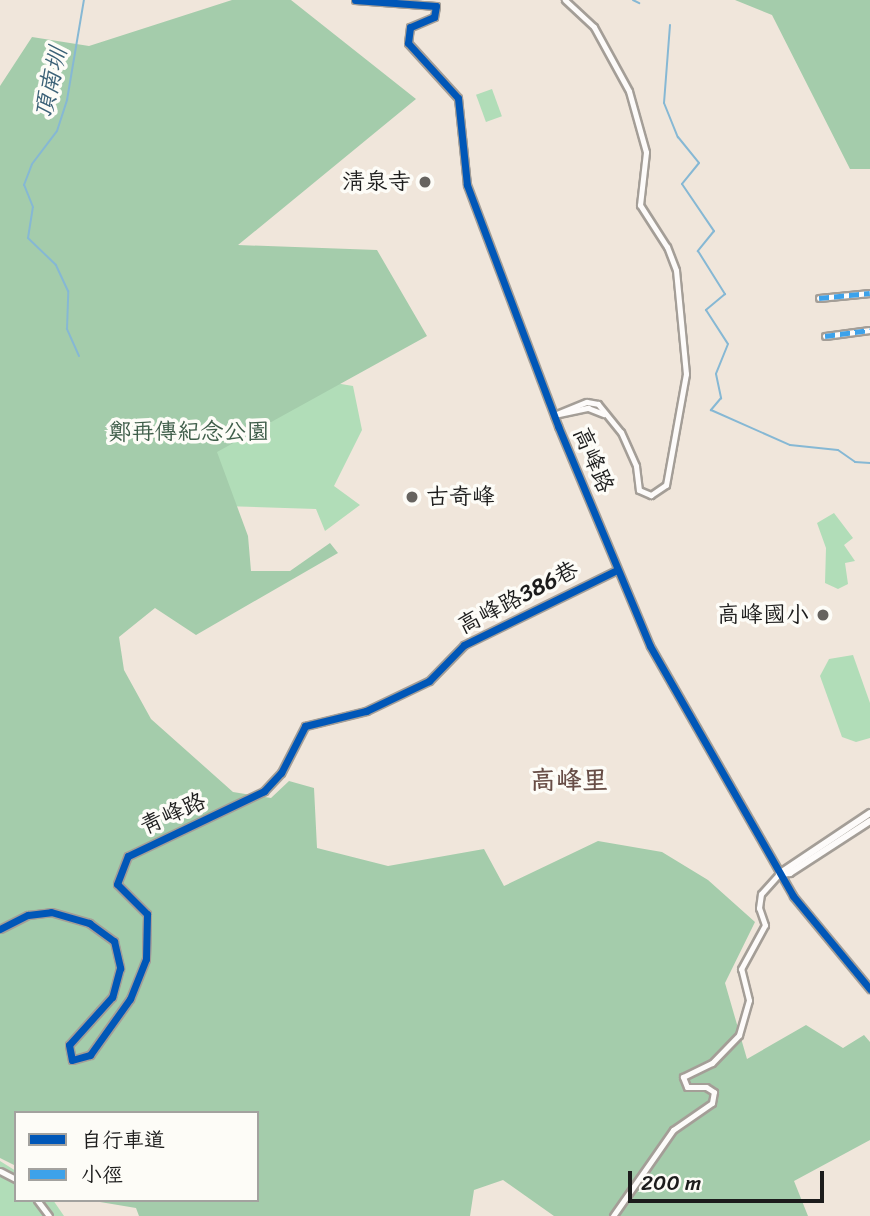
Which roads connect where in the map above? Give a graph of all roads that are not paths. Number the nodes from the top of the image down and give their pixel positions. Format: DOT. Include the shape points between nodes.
graph roads {
  1 [pos="355,0"];
  2 [pos="565,0"];
  3 [pos="870,293"];
  4 [pos="819,298"];
  5 [pos="870,330"];
  6 [pos="825,336"];
  7 [pos="554,415"];
  8 [pos="617,570"];
  9 [pos="244,803"];
  10 [pos="870,813"];
  11 [pos="870,821"];
  12 [pos="779,874"];
  13 [pos="0,929"];
  14 [pos="870,989"];
  15 [pos="613,1216"];
  1 -- 7 [label="street, 高峰路" via="436,6 434,17 410,27 408,43 458,97 467,185"];
  2 -- 7 [label="street" via="594,27 629,91 646,152 640,205 676,270 686,374 666,485 651,495 639,491 636,466 611,418 588,408"];
  3 -- 4 [label="street"];
  5 -- 6 [label="street"];
  7 -- 8 [label="street, 高峰路"];
  8 -- 9 [label="street, 高峰路386巷" via="464,645 429,681 366,712 305,726 281,773"];
  8 -- 12 [label="street, 高峰路" via="655,655"];
  9 -- 13 [label="street, 青峰路" via="128,856 117,884 147,914 146,959 130,999 90,1055 72,1060 68,1050 112,997 120,968 114,941 89,923 51,912 28,915"];
  10 -- 12 [label="street"];
  11 -- 12 [label="street" via="790,873"];
  12 -- 14 [label="street, 高峰路" via="827,942"];
  12 -- 15 [label="street" via="761,894 759,908 765,925 741,969 749,1000 740,1035 712,1063 683,1077 687,1087 714,1092 712,1103 673,1129"];
}
